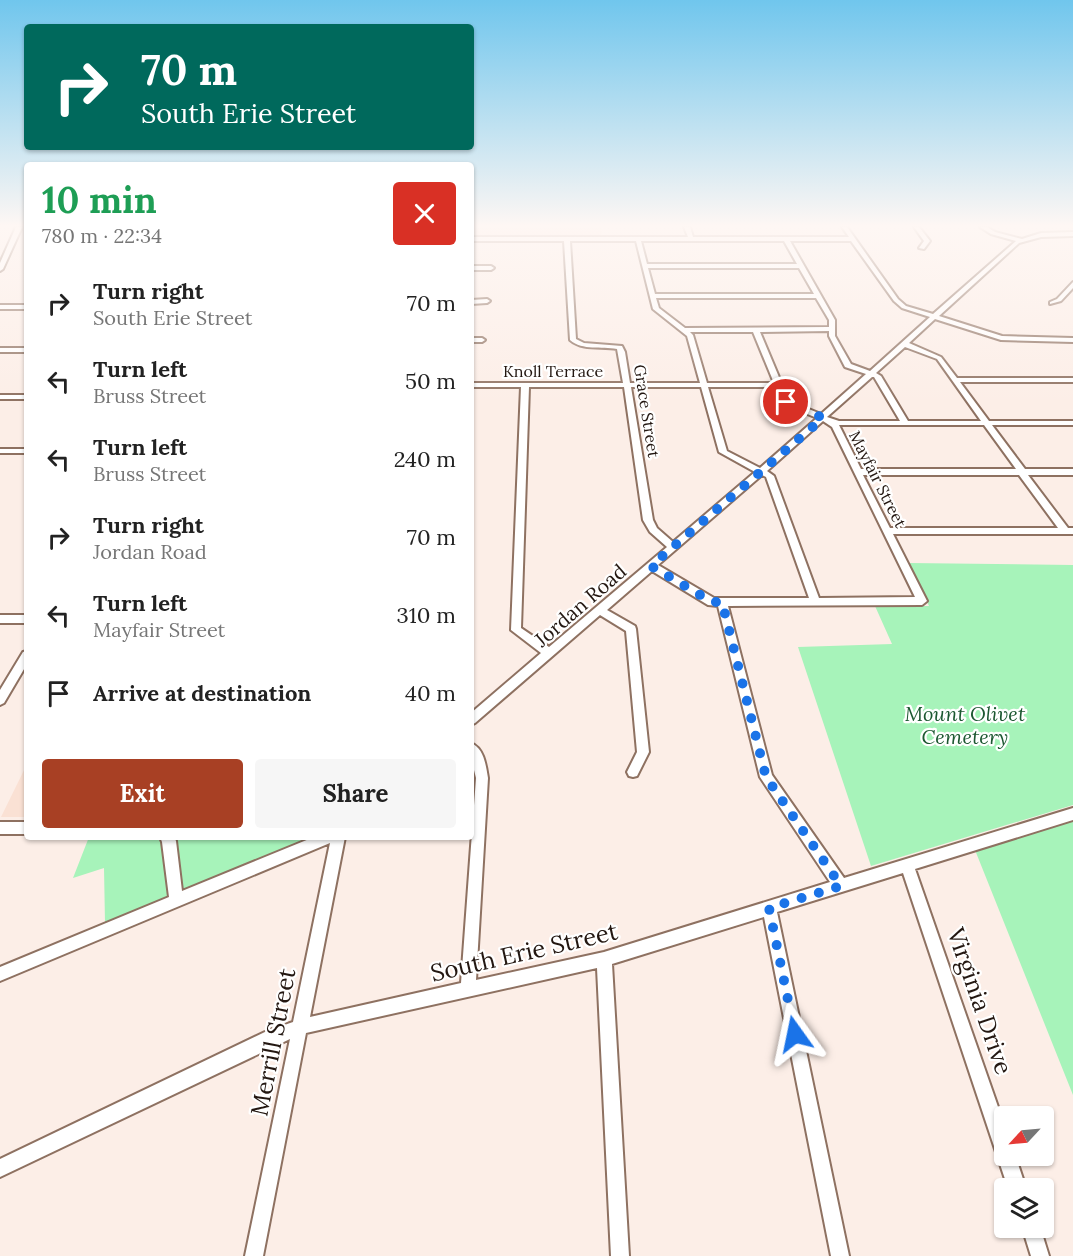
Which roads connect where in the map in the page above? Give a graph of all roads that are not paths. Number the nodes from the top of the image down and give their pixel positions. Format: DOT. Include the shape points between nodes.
graph roads {
  1 [pos="570,286"];
  2 [pos="650,286"];
  3 [pos="812,286"];
  4 [pos="887,286"];
  5 [pos="970,286"];
  6 [pos="1072,286"];
  7 [pos="652,296"];
  8 [pos="818,296"];
  9 [pos="474,302"];
  10 [pos="487,302"];
  11 [pos="1052,303"];
  12 [pos="0,307"];
  13 [pos="24,307"];
  14 [pos="935,317"];
  15 [pos="833,329"];
  16 [pos="685,330"];
  17 [pos="756,330"];
  18 [pos="474,340"];
  19 [pos="482,340"];
  20 [pos="1073,340"];
  21 [pos="905,344"];
  22 [pos="0,350"];
  23 [pos="24,350"];
  24 [pos="872,374"];
  25 [pos="955,380"];
  26 [pos="1073,380"];
  27 [pos="474,385"];
  28 [pos="525,385"];
  29 [pos="628,385"];
  30 [pos="704,385"];
  31 [pos="779,385"];
  32 [pos="0,397"];
  33 [pos="24,398"];
  34 [pos="823,418"];
  35 [pos="905,423"];
  36 [pos="986,423"];
  37 [pos="1073,423"];
  38 [pos="0,451"];
  39 [pos="24,451"];
  40 [pos="762,471"];
  41 [pos="859,472"];
  42 [pos="1022,472"];
  43 [pos="1073,472"];
  44 [pos="887,531"];
  45 [pos="1069,531"];
  46 [pos="673,547"];
  47 [pos="651,566"];
  48 [pos="815,601"];
  49 [pos="722,602"];
  50 [pos="599,610"];
  51 [pos="0,619"];
  52 [pos="24,619"];
  53 [pos="549,653"];
  54 [pos="24,660"];
  55 [pos="0,700"];
  56 [pos="474,717"];
  57 [pos="474,753"];
  58 [pos="633,772"];
  59 [pos="1073,814"];
  60 [pos="0,828"];
  61 [pos="24,828"];
  62 [pos="167,840"];
  63 [pos="322,840"];
  64 [pos="337,840"];
  65 [pos="907,866"];
  66 [pos="841,886"];
  67 [pos="177,901"];
  68 [pos="769,908"];
  69 [pos="604,959"];
  70 [pos="0,974"];
  71 [pos="468,989"];
  72 [pos="300,1027"];
  73 [pos="994,1122"];
  74 [pos="0,1168"];
  75 [pos="1034,1238"];
  76 [pos="254,1256"];
  77 [pos="620,1256"];
  78 [pos="840,1256"];
  79 [pos="1040,1256"];
  1 -- 29 [label="street, Grace Street" via="573,340 620,347"];
  2 -- 7 [label="street"];
  3 -- 8 [label="street"];
  4 -- 14 [label="street" via="900,304"];
  5 -- 14 [label="street, Jordan Road"];
  6 -- 11 [label="street"];
  7 -- 8 [label="street"];
  7 -- 16 [label="street" via="658,312"];
  8 -- 15 [label="street"];
  9 -- 10 [label="street"];
  12 -- 13 [label="street"];
  14 -- 20 [label="street" via="1007,339"];
  14 -- 21 [label="street, Jordan Road"];
  15 -- 17 [label="street"];
  15 -- 24 [label="street" via="832,336 848,365"];
  16 -- 17 [label="street"];
  16 -- 30 [label="street" via="690,335"];
  17 -- 31 [label="street, Mayfair Street"];
  18 -- 19 [label="street"];
  21 -- 24 [label="street, Jordan Road"];
  21 -- 25 [label="street" via="936,356"];
  22 -- 23 [label="street"];
  24 -- 34 [label="street, Jordan Road"];
  24 -- 35 [label="street" via="877,376"];
  25 -- 26 [label="street"];
  25 -- 36 [label="street"];
  27 -- 28 [label="street, Knoll Terrace"];
  28 -- 29 [label="street, Knoll Terrace"];
  28 -- 53 [label="street" via="516,630"];
  29 -- 30 [label="street, Knoll Terrace"];
  29 -- 46 [label="street, Grace Street" via="648,520 653,530"];
  30 -- 31 [label="street, Knoll Terrace"];
  30 -- 40 [label="street" via="723,453"];
  31 -- 34 [label="street, Mayfair Street" via="786,402"];
  32 -- 33 [label="street"];
  34 -- 35 [label="street" via="838,423"];
  34 -- 40 [label="street, Jordan Road"];
  34 -- 41 [label="street, Mayfair Street" via="835,426"];
  35 -- 36 [label="street"];
  36 -- 37 [label="street"];
  36 -- 42 [label="street"];
  38 -- 39 [label="street"];
  40 -- 46 [label="street, Jordan Road"];
  40 -- 48 [label="street" via="770,476"];
  41 -- 42 [label="street"];
  41 -- 44 [label="street, Mayfair Street"];
  42 -- 43 [label="street"];
  42 -- 45 [label="street"];
  44 -- 45 [label="street"];
  44 -- 48 [label="street, Mayfair Street" via="922,600"];
  46 -- 47 [label="street, Jordan Road"];
  47 -- 49 [label="street" via="712,602"];
  47 -- 50 [label="street, Jordan Road"];
  48 -- 49 [label="street"];
  49 -- 66 [label="street" via="766,777"];
  50 -- 53 [label="street, Jordan Road"];
  50 -- 58 [label="street" via="631,629 643,752"];
  51 -- 52 [label="street"];
  53 -- 56 [label="street, Jordan Road"];
  54 -- 55 [label="street"];
  57 -- 71 [label="street" via="482,778"];
  59 -- 65 [label="street, South Erie Street"];
  60 -- 61 [label="street"];
  62 -- 67 [label="street"];
  63 -- 67 [label="street"];
  64 -- 72 [label="street, Merrill Street"];
  65 -- 66 [label="street, South Erie Street"];
  65 -- 73 [label="street, Virginia Drive"];
  66 -- 68 [label="street, South Erie Street"];
  67 -- 70 [label="street"];
  68 -- 69 [label="street, South Erie Street"];
  68 -- 78 [label="street"];
  69 -- 71 [label="street, South Erie Street"];
  69 -- 77 [label="street"];
  71 -- 72 [label="street, South Erie Street"];
  72 -- 74 [label="street, South Erie Street"];
  72 -- 76 [label="street, Merrill Street"];
  75 -- 79 [label="street"];
}
